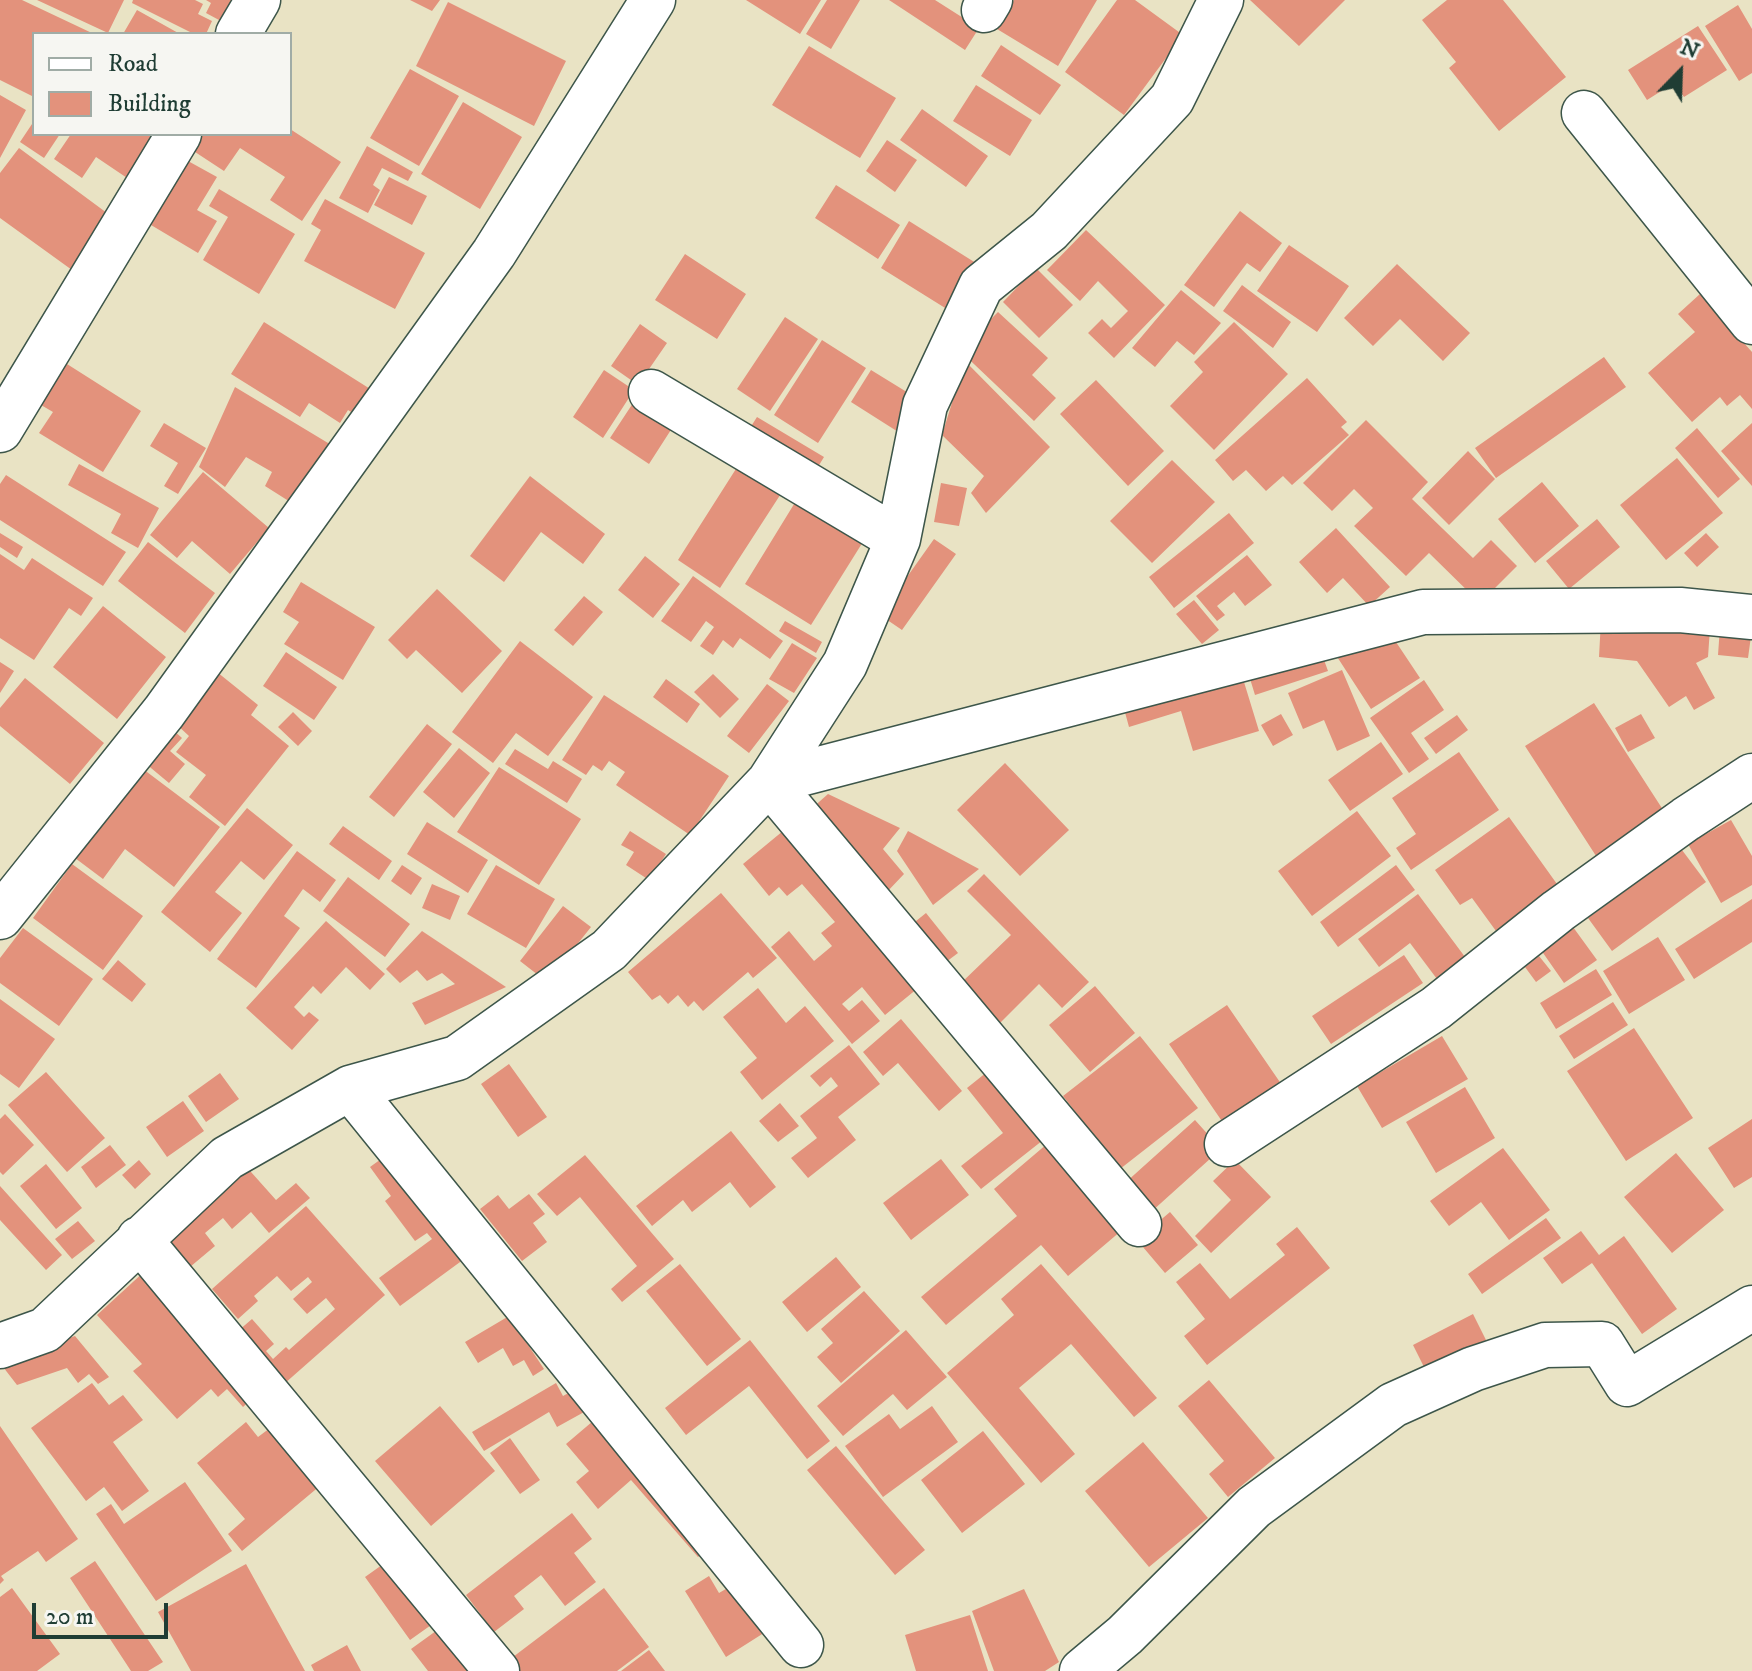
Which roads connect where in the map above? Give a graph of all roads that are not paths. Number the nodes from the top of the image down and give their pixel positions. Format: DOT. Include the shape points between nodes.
graph roads {
  1 [pos="258,0"];
  2 [pos="653,0"];
  3 [pos="1221,0"];
  4 [pos="239,32"];
  5 [pos="1584,113"];
  6 [pos="178,136"];
  7 [pos="1752,322"];
  8 [pos="651,392"];
  9 [pos="0,430"];
  10 [pos="898,539"];
  11 [pos="1752,617"];
  12 [pos="1752,776"];
  13 [pos="769,782"];
  14 [pos="0,917"];
  15 [pos="350,1088"];
  16 [pos="1227,1144"];
  17 [pos="1139,1224"];
  18 [pos="139,1239"];
  19 [pos="1752,1308"];
  20 [pos="0,1346"];
  21 [pos="801,1645"];
  22 [pos="497,1671"];
  23 [pos="1082,1671"];
  1 -- 4 [label="street"];
  2 -- 14 [label="street" via="494,253 164,712"];
  3 -- 10 [label="street" via="1172,99 1049,231 981,286 925,405"];
  5 -- 7 [label="street"];
  6 -- 9 [label="street"];
  8 -- 10 [label="street"];
  10 -- 13 [label="street" via="845,664"];
  11 -- 13 [label="street" via="1680,610 1423,612"];
  12 -- 16 [label="street" via="1558,911 1436,1008"];
  13 -- 15 [label="street" via="609,950 457,1058"];
  13 -- 17 [label="street"];
  15 -- 18 [label="street" via="227,1158"];
  15 -- 21 [label="street"];
  18 -- 20 [label="street" via="45,1330"];
  18 -- 22 [label="street"];
  19 -- 23 [label="street" via="1627,1384 1602,1344 1545,1345 1473,1369 1393,1405 1254,1507"];
}
